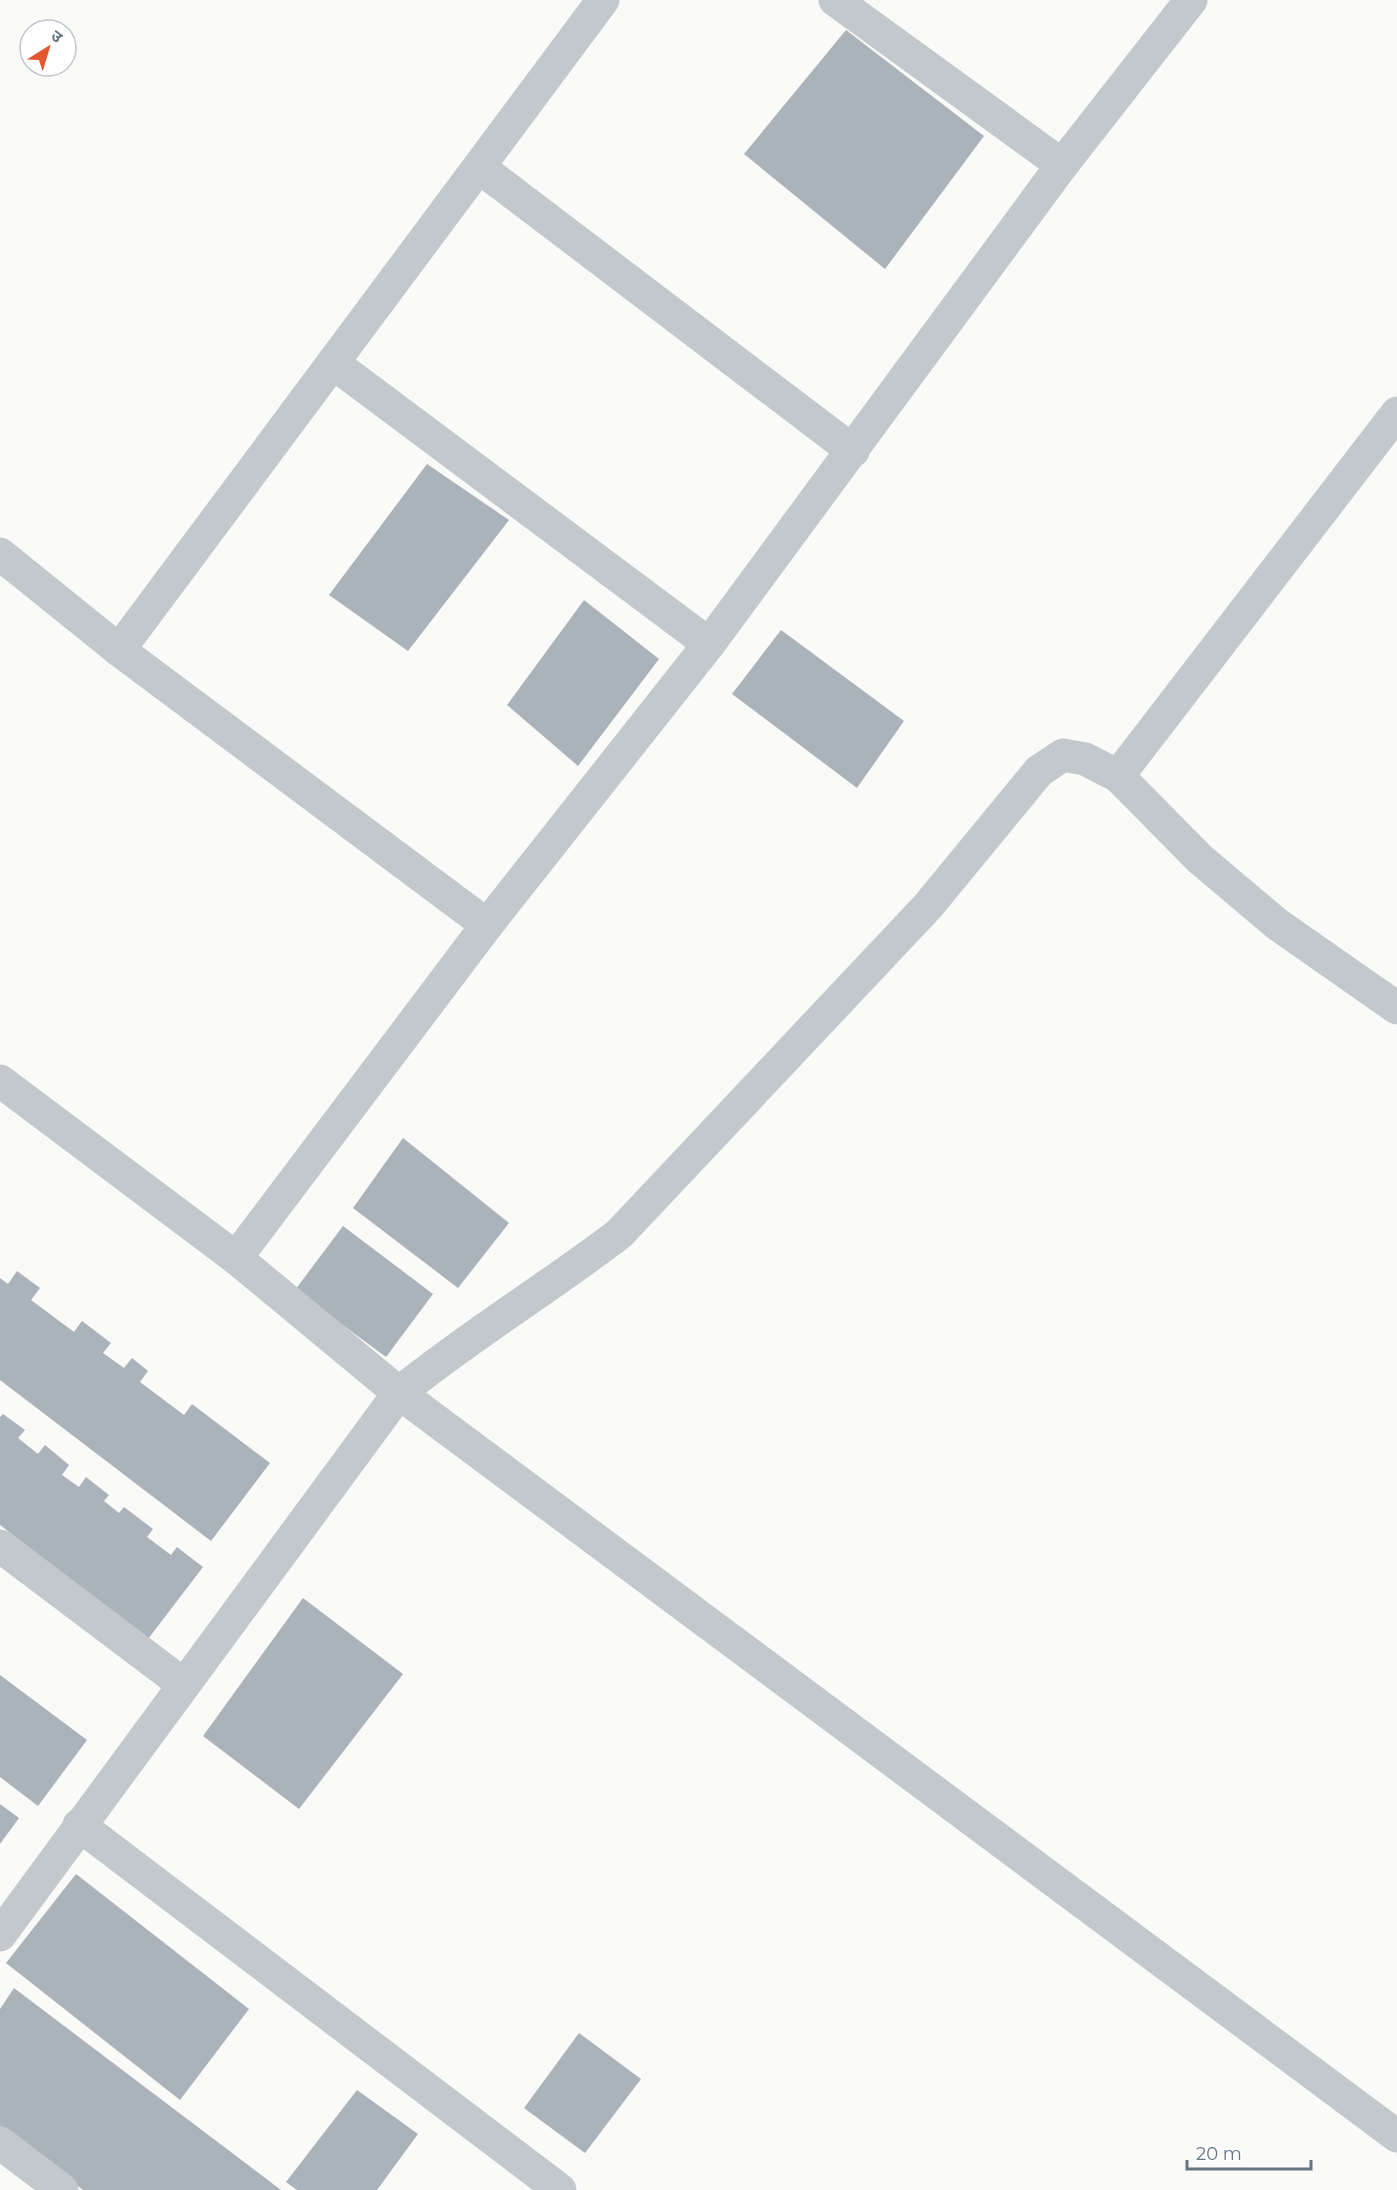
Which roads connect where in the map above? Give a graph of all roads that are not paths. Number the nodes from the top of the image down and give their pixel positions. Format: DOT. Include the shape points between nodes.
graph roads {
  1 [pos="603,0"];
  2 [pos="835,0"];
  3 [pos="1191,0"];
  4 [pos="1062,165"];
  5 [pos="479,167"];
  6 [pos="333,363"];
  7 [pos="1397,413"];
  8 [pos="853,451"];
  9 [pos="0,554"];
  10 [pos="709,644"];
  11 [pos="119,650"];
  12 [pos="1118,776"];
  13 [pos="487,926"];
  14 [pos="1397,1008"];
  15 [pos="0,1082"];
  16 [pos="236,1258"];
  17 [pos="399,1393"];
  18 [pos="0,1546"];
  19 [pos="183,1684"];
  20 [pos="80,1825"];
  21 [pos="1,1930"];
  22 [pos="1397,2136"];
  23 [pos="0,2143"];
  24 [pos="62,2190"];
  25 [pos="560,2190"];
  1 -- 5 [label="street"];
  2 -- 4 [label="street"];
  3 -- 4 [label="street"];
  4 -- 8 [label="street"];
  5 -- 6 [label="street"];
  5 -- 8 [label="street"];
  6 -- 10 [label="street"];
  6 -- 11 [label="street"];
  7 -- 12 [label="street"];
  8 -- 10 [label="street"];
  9 -- 11 [label="street"];
  10 -- 13 [label="street"];
  11 -- 13 [label="street"];
  12 -- 14 [label="street" via="1200,859 1277,924"];
  12 -- 17 [label="street" via="1085,759 1063,755 1039,771 928,906 619,1234 562,1278 450,1351"];
  13 -- 16 [label="street"];
  15 -- 16 [label="street"];
  16 -- 17 [label="street"];
  17 -- 19 [label="street"];
  17 -- 22 [label="street"];
  18 -- 19 [label="street"];
  19 -- 20 [label="street"];
  20 -- 21 [label="street"];
  20 -- 25 [label="street"];
  23 -- 24 [label="street"];
}
